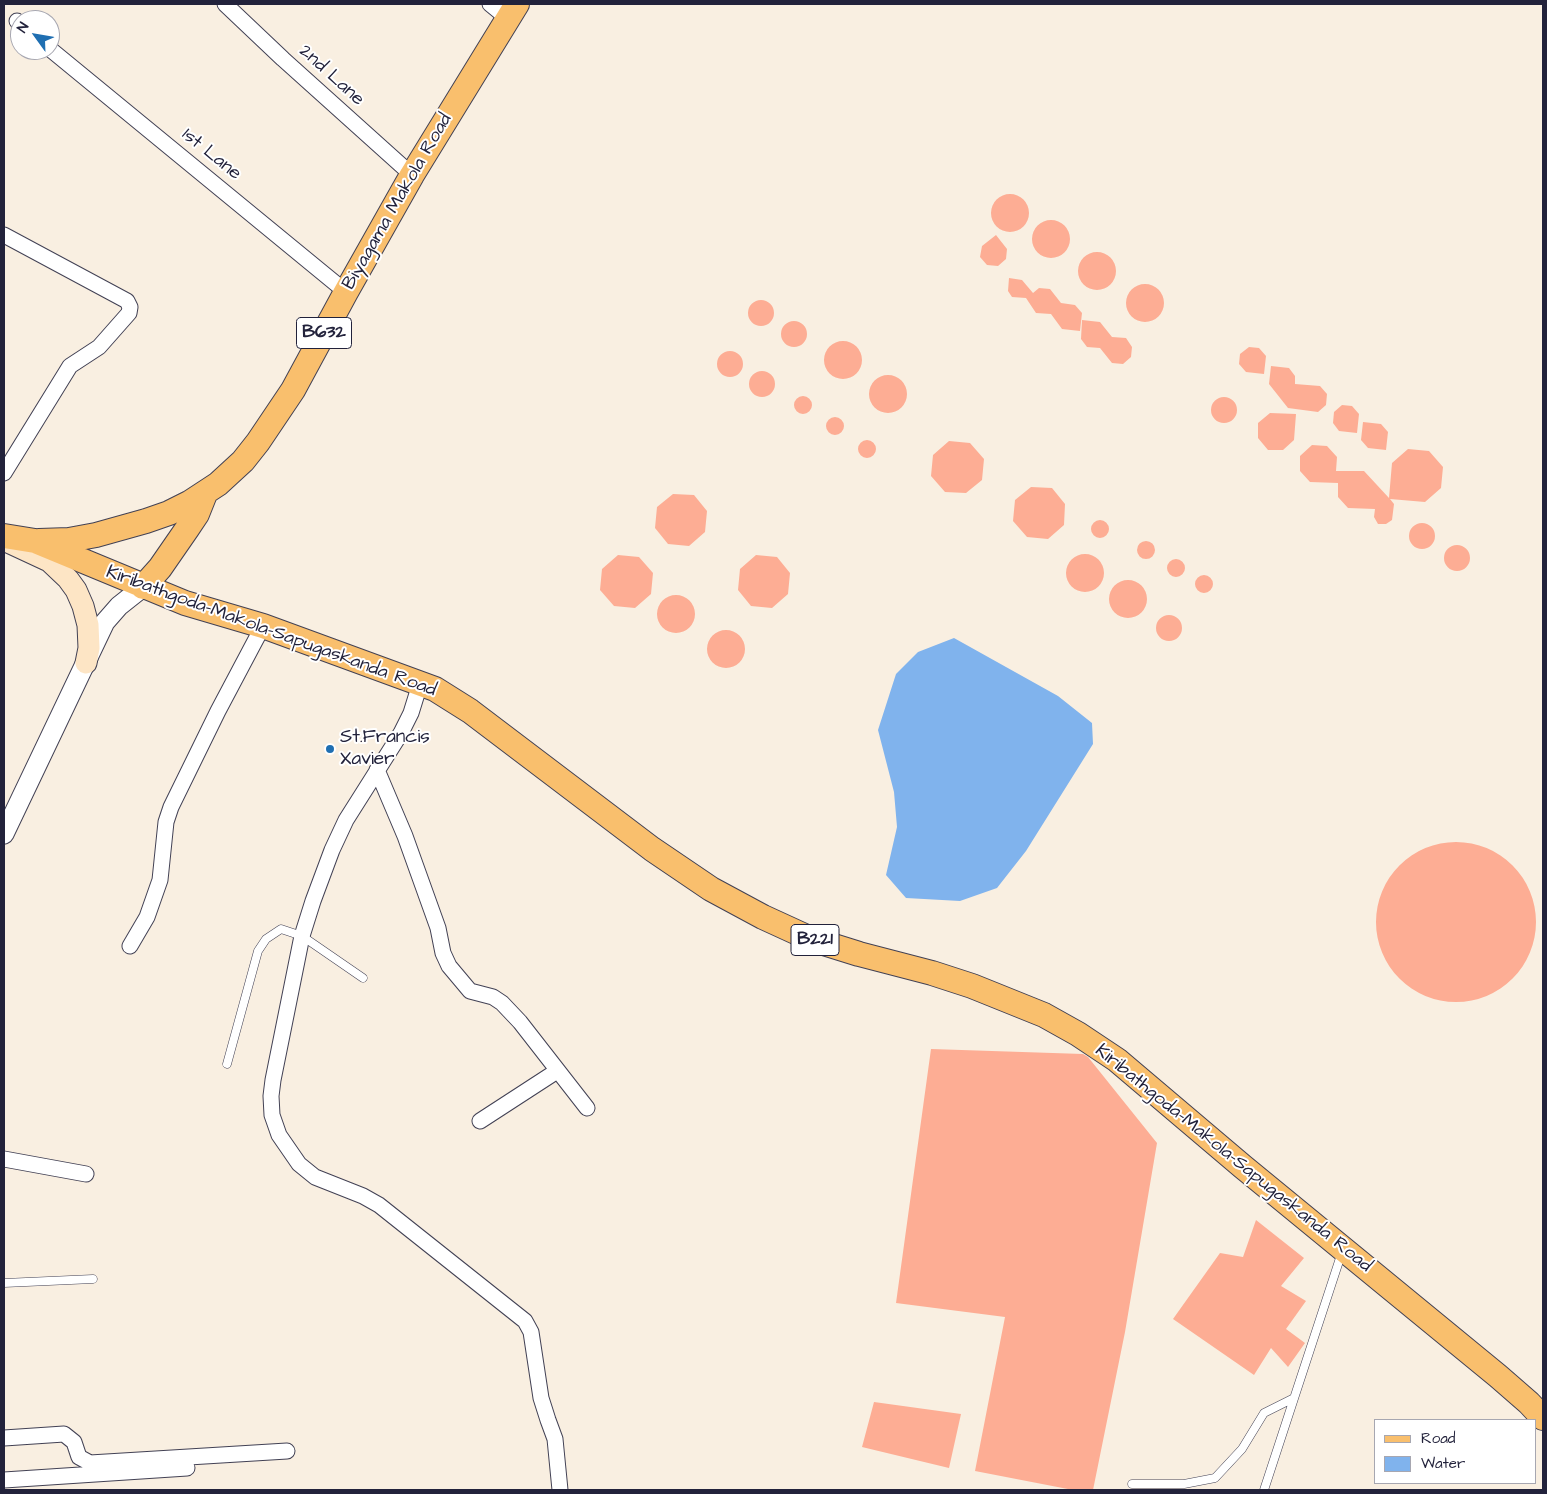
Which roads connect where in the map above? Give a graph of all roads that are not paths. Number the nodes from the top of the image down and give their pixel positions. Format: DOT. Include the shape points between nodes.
graph roads {
  1 [pos="226,4"];
  2 [pos="505,9"];
  3 [pos="60,57"];
  4 [pos="412,175"];
  5 [pos="4,235"];
  6 [pos="346,292"];
  7 [pos="4,473"];
  8 [pos="205,494"];
  9 [pos="4,538"];
  10 [pos="35,541"];
  11 [pos="143,587"];
  12 [pos="263,626"];
  13 [pos="86,663"];
  14 [pos="420,684"];
  15 [pos="377,770"];
  16 [pos="10,804"];
  17 [pos="4,834"];
  18 [pos="302,936"];
  19 [pos="130,946"];
  20 [pos="363,978"];
  21 [pos="227,1064"];
  22 [pos="557,1071"];
  23 [pos="587,1108"];
  24 [pos="480,1121"];
  25 [pos="4,1159"];
  26 [pos="86,1174"];
  27 [pos="1343,1248"];
  28 [pos="93,1279"];
  29 [pos="4,1283"];
  30 [pos="1294,1398"];
  31 [pos="1543,1418"];
  32 [pos="4,1438"];
  33 [pos="287,1451"];
  34 [pos="187,1468"];
  35 [pos="4,1480"];
  36 [pos="1132,1484"];
  37 [pos="560,1490"];
  38 [pos="1264,1490"];
  1 -- 4 [label="street, 2nd Lane"];
  2 -- 4 [label="main road, Biyagama Makola Road / B632"];
  3 -- 6 [label="street, 1st Lane"];
  4 -- 6 [label="main road, Biyagama Makola Road / B632"];
  5 -- 7 [label="street" via="127,301 130,307 129,313 98,346 70,366"];
  6 -- 8 [label="main road, Biyagama Makola Road / B632" via="293,390 258,442 230,475"];
  8 -- 10 [label="main road, Biyagama Makola Road / B632" via="169,513 125,528 69,540"];
  8 -- 11 [label="main road" via="187,530"];
  9 -- 10 [label="main road, Kiribathgoda-Makola-Sapugaskanda Road / B221"];
  9 -- 13 [label="main road" via="49,561 76,590 88,625"];
  10 -- 11 [label="main road, Kiribathgoda-Makola-Sapugaskanda Road / B221"];
  11 -- 12 [label="main road, Kiribathgoda-Makola-Sapugaskanda Road / B221"];
  11 -- 13 [label="street" via="109,617"];
  12 -- 14 [label="main road, Kiribathgoda-Makola-Sapugaskanda Road / B221"];
  12 -- 19 [label="street" via="171,807 166,822 160,880 147,917"];
  13 -- 16 [label="street"];
  14 -- 15 [label="street" via="408,719"];
  14 -- 27 [label="main road, Kiribathgoda-Makola-Sapugaskanda Road / B221" via="435,689 470,711 652,849 711,889 754,912 811,939 1006,998 1044,1014 1078,1034 1117,1060"];
  15 -- 18 [label="street" via="346,820 332,850"];
  15 -- 22 [label="street" via="405,836 449,966 470,991 502,1003"];
  16 -- 17 [label="street"];
  18 -- 20 [label="lane"];
  18 -- 21 [label="lane" via="281,929 266,938 258,951"];
  18 -- 37 [label="street" via="271,1096 272,1115 279,1135 299,1164 315,1177 379,1205 526,1321 533,1338 541,1398 555,1439"];
  22 -- 23 [label="street"];
  22 -- 24 [label="street"];
  25 -- 26 [label="street"];
  27 -- 30 [label="lane"];
  27 -- 31 [label="main road, Kiribathgoda-Makola-Sapugaskanda Road / B221" via="1517,1392"];
  28 -- 29 [label="lane"];
  30 -- 36 [label="lane" via="1264,1412 1242,1449 1215,1478 1184,1484"];
  30 -- 38 [label="lane"];
  32 -- 33 [label="street" via="64,1434 74,1442 79,1456 90,1463"];
  34 -- 35 [label="street"];
}
